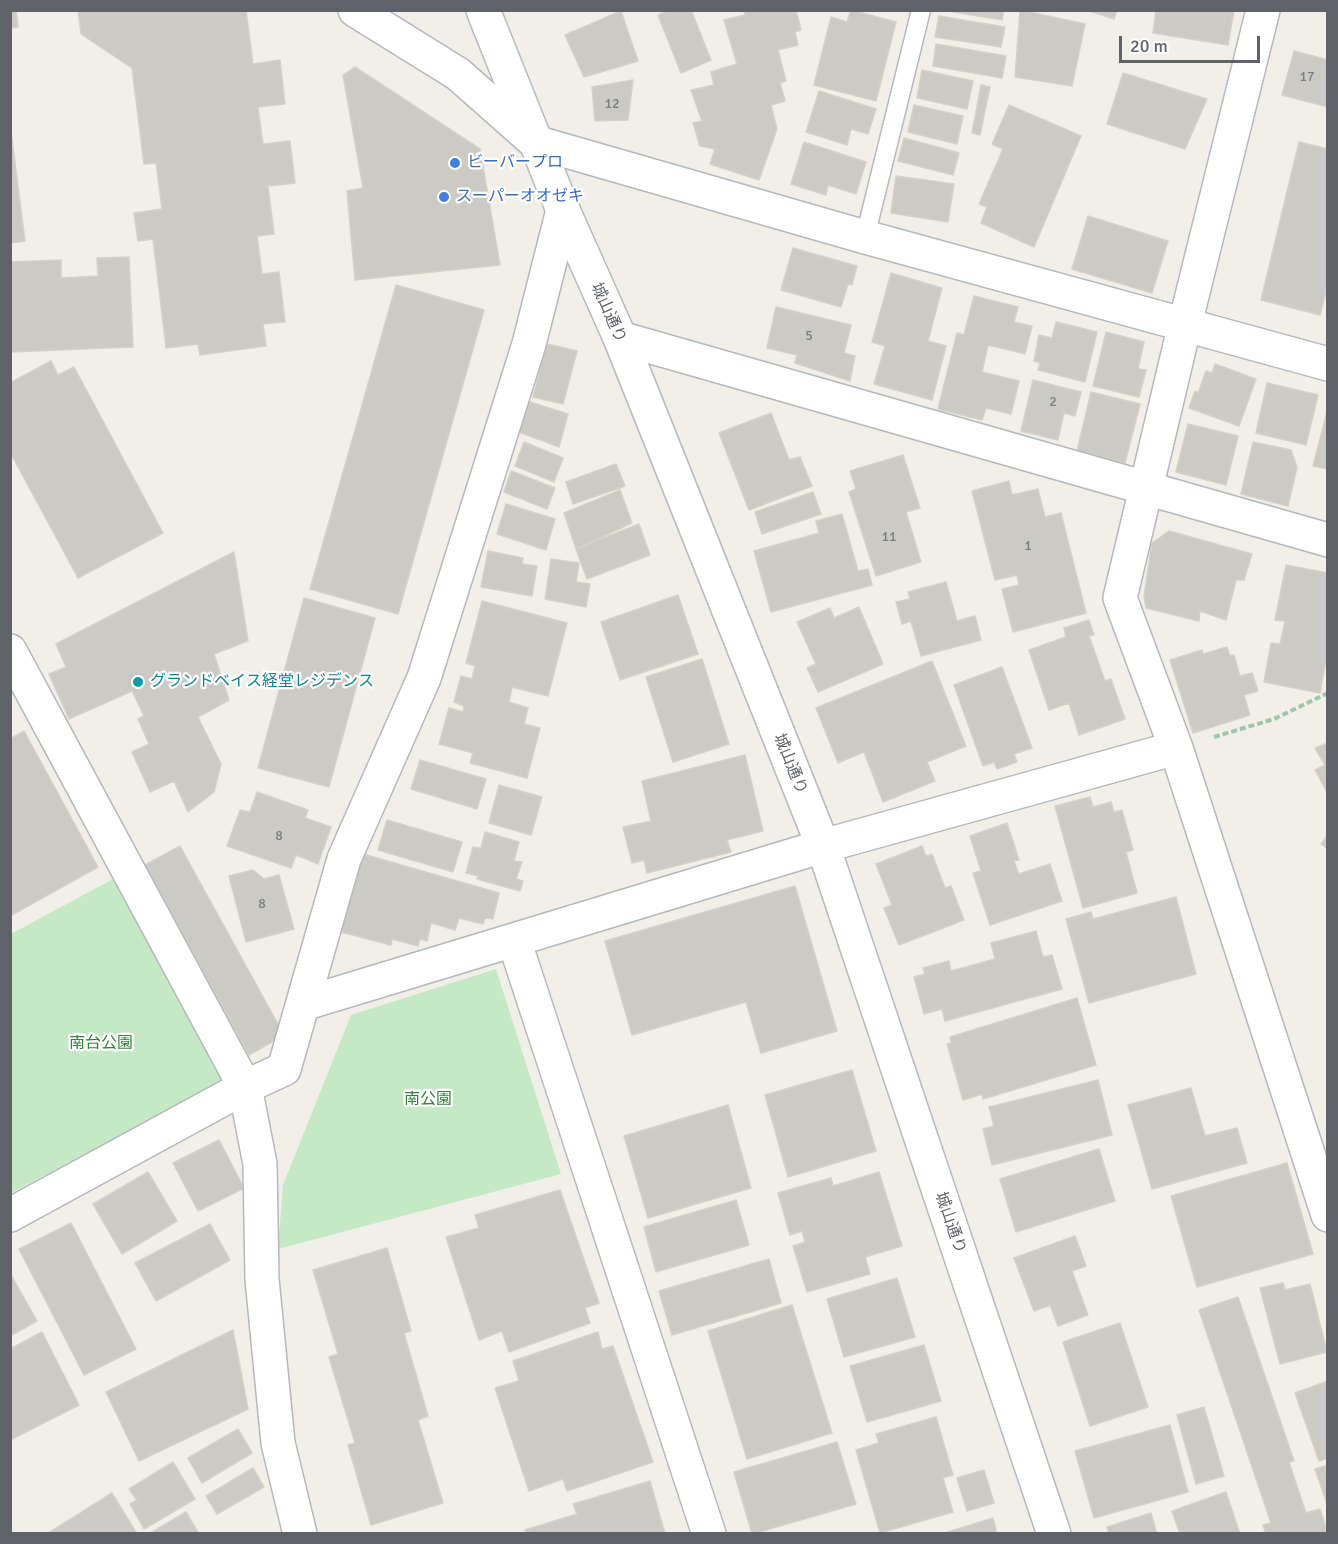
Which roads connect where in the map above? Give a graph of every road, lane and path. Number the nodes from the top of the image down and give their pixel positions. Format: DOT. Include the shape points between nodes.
graph roads {
  1 [pos="355,10"];
  2 [pos="483,10"];
  3 [pos="921,10"];
  4 [pos="1263,10"];
  5 [pos="535,141"];
  6 [pos="563,210"];
  7 [pos="865,237"];
  8 [pos="1185,324"];
  9 [pos="620,338"];
  10 [pos="1328,364"];
  11 [pos="1146,488"];
  12 [pos="1328,540"];
  13 [pos="10,651"];
  14 [pos="1328,693"];
  15 [pos="1176,748"];
  16 [pos="824,846"];
  17 [pos="514,940"];
  18 [pos="303,1004"];
  19 [pos="245,1087"];
  20 [pos="10,1215"];
  21 [pos="1328,1215"];
  22 [pos="300,1533"];
  23 [pos="709,1533"];
  24 [pos="1054,1533"];
  1 -- 5 [label="street" via="458,74"];
  2 -- 5 [label="street, 城山通り"];
  3 -- 7 [label="lane"];
  4 -- 8 [label="street"];
  5 -- 6 [label="street, 城山通り"];
  5 -- 7 [label="street"];
  6 -- 9 [label="street, 城山通り"];
  6 -- 18 [label="street" via="530,344 424,678 344,859"];
  7 -- 8 [label="street"];
  8 -- 10 [label="street"];
  8 -- 11 [label="street"];
  9 -- 11 [label="street"];
  9 -- 16 [label="street, 城山通り"];
  11 -- 12 [label="street"];
  11 -- 15 [label="street" via="1120,598"];
  13 -- 19 [label="street"];
  14 -- 15 [label="path" via="1274,719"];
  15 -- 16 [label="street"];
  15 -- 21 [label="street"];
  16 -- 17 [label="street"];
  16 -- 24 [label="street, 城山通り"];
  17 -- 18 [label="street"];
  17 -- 23 [label="street"];
  18 -- 19 [label="street" via="284,1069"];
  19 -- 20 [label="street"];
  19 -- 22 [label="street" via="260,1164 262,1279 278,1443"];
}
